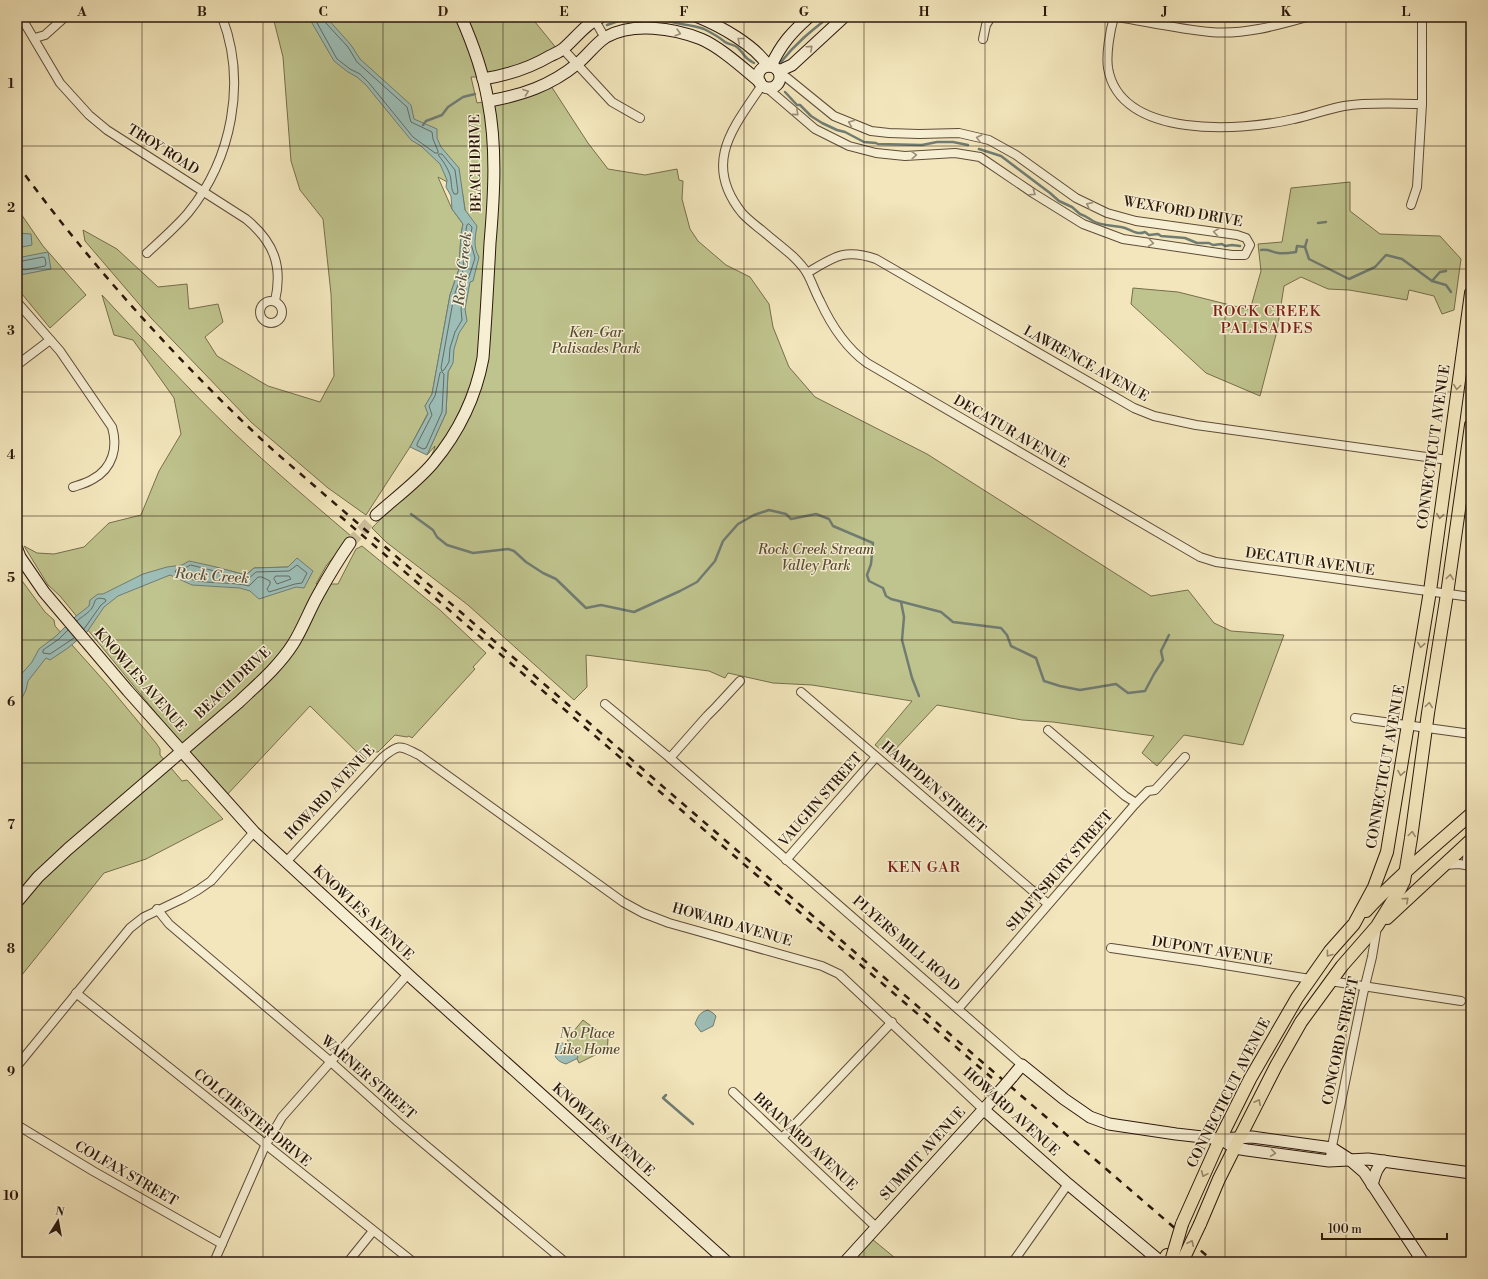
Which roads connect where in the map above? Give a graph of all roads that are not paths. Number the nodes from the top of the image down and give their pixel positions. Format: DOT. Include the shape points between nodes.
graph roads {
  1 [pos="21,17"];
  2 [pos="65,17"];
  3 [pos="222,17"];
  4 [pos="461,17"];
  5 [pos="698,17"];
  6 [pos="809,17"];
  7 [pos="844,17"];
  8 [pos="991,17"];
  9 [pos="1114,17"];
  10 [pos="1118,17"];
  11 [pos="1307,17"];
  12 [pos="1422,17"];
  13 [pos="596,18"];
  14 [pos="35,38"];
  15 [pos="605,38"];
  16 [pos="983,39"];
  17 [pos="563,49"];
  18 [pos="577,64"];
  19 [pos="775,69"];
  20 [pos="483,79"];
  21 [pos="763,85"];
  22 [pos="489,101"];
  23 [pos="1422,104"];
  24 [pos="640,118"];
  25 [pos="204,191"];
  26 [pos="1410,205"];
  27 [pos="147,253"];
  28 [pos="807,273"];
  29 [pos="1471,293"];
  30 [pos="275,301"];
  31 [pos="17,302"];
  32 [pos="50,340"];
  33 [pos="17,365"];
  34 [pos="1471,425"];
  35 [pos="1448,460"];
  36 [pos="1468,464"];
  37 [pos="73,487"];
  38 [pos="376,515"];
  39 [pos="350,543"];
  40 [pos="17,549"];
  41 [pos="1430,591"];
  42 [pos="1447,594"];
  43 [pos="1471,597"];
  44 [pos="740,681"];
  45 [pos="801,692"];
  46 [pos="605,704"];
  47 [pos="1355,718"];
  48 [pos="1409,726"];
  49 [pos="1426,728"];
  50 [pos="1048,730"];
  51 [pos="1471,734"];
  52 [pos="182,750"];
  53 [pos="876,757"];
  54 [pos="1185,757"];
  55 [pos="670,758"];
  56 [pos="1136,803"];
  57 [pos="1471,814"];
  58 [pos="254,832"];
  59 [pos="1469,842"];
  60 [pos="786,860"];
  61 [pos="286,862"];
  62 [pos="1445,865"];
  63 [pos="1471,866"];
  64 [pos="1405,872"];
  65 [pos="17,902"];
  66 [pos="1048,904"];
  67 [pos="157,910"];
  68 [pos="1354,924"];
  69 [pos="1377,926"];
  70 [pos="1110,948"];
  71 [pos="408,974"];
  72 [pos="1310,979"];
  73 [pos="1330,982"];
  74 [pos="1365,987"];
  75 [pos="76,993"];
  76 [pos="1461,1001"];
  77 [pos="958,1009"];
  78 [pos="892,1022"];
  79 [pos="331,1062"];
  80 [pos="1022,1065"];
  81 [pos="17,1066"];
  82 [pos="732,1092"];
  83 [pos="984,1109"];
  84 [pos="17,1125"];
  85 [pos="782,1138"];
  86 [pos="1220,1139"];
  87 [pos="1237,1142"];
  88 [pos="265,1146"];
  89 [pos="1332,1148"];
  90 [pos="1349,1159"];
  91 [pos="1329,1161"];
  92 [pos="1384,1161"];
  93 [pos="1470,1171"];
  94 [pos="1068,1184"];
  95 [pos="1372,1185"];
  96 [pos="876,1227"];
  97 [pos="373,1231"];
  98 [pos="222,1244"];
  99 [pos="1170,1260"];
  100 [pos="214,1262"];
  101 [pos="348,1262"];
  102 [pos="412,1262"];
  103 [pos="565,1262"];
  104 [pos="727,1262"];
  105 [pos="845,1262"];
  106 [pos="1013,1262"];
  107 [pos="1423,1262"];
  1 -- 14 [label="street, TROY ROAD"];
  2 -- 14 [label="street" via="45,35"];
  3 -- 25 [label="street" via="232,57 233,110 229,131"];
  4 -- 20 [label="street, BEACH DRIVE"];
  19 -- 5 [label="street, WEXFORD DRIVE, one-way" via="732,33"];
  6 -- 19 [label="street" via="791,33 777,51"];
  19 -- 7 [label="street, one-way" via="792,65"];
  8 -- 16 [label="street"];
  9 -- 23 [label="street" via="1109,33 1108,67 1112,81 1119,93 1135,109 1154,118 1213,128 1293,120 1344,106"];
  10 -- 11 [label="street" via="1210,32 1235,32 1281,25"];
  12 -- 23 [label="street"];
  13 -- 15 [label="street"];
  13 -- 17 [label="street"];
  14 -- 25 [label="street, TROY ROAD" via="60,83 89,115 107,130"];
  15 -- 18 [label="street, WEXFORD DRIVE"];
  15 -- 21 [label="street, WEXFORD DRIVE, one-way" via="636,28 664,29 701,39 729,57"];
  17 -- 18 [label="street"];
  17 -- 20 [label="street" via="526,69"];
  22 -- 18 [label="street, WEXFORD DRIVE, one-way" via="516,96 545,86"];
  18 -- 24 [label="street" via="612,102"];
  19 -- 21 [label="street" via="761,70 759,74"];
  19 -- 21 [label="street" via="778,84 770,88"];
  21 -- 19 [label="street, WEXFORD DRIVE, one-way" via="815,130 849,146 876,153 905,156 955,152 980,157 1083,224 1123,239 1232,255 1245,255 1250,245 1246,238 1237,235 1136,221 1107,213 1076,198 1016,155 989,140 959,132 912,134 871,131 834,116"];
  20 -- 22 [label="street, BEACH DRIVE"];
  21 -- 28 [label="street, DECATUR AVENUE" via="728,138 723,155 724,174 729,192 743,213"];
  22 -- 38 [label="street, BEACH DRIVE" via="493,153 493,207 480,373 467,408 448,443 432,464"];
  23 -- 26 [label="street" via="1417,187"];
  25 -- 27 [label="street" via="188,214"];
  25 -- 30 [label="street, TROY ROAD" via="246,219 267,241 275,257 278,271"];
  28 -- 35 [label="street, LAWRENCE AVENUE" via="830,259 845,254 862,254 876,259 1134,408 1154,416 1196,425"];
  28 -- 41 [label="street, DECATUR AVENUE" via="824,311 840,338 855,354 1200,557 1216,562"];
  29 -- 35 [label="main road, CONNECTICUT AVENUE, one-way"];
  31 -- 32 [label="street"];
  32 -- 33 [label="street"];
  32 -- 37 [label="street" via="112,427 114,436 112,459 104,471 93,479"];
  34 -- 36 [label="main road, CONNECTICUT AVENUE"];
  35 -- 41 [label="main road, CONNECTICUT AVENUE, one-way"];
  42 -- 36 [label="main road, CONNECTICUT AVENUE, one-way"];
  39 -- 52 [label="street, BEACH DRIVE" via="283,658 239,702"];
  40 -- 52 [label="street, KNOWLES AVENUE" via="44,592"];
  41 -- 42 [label="street, DECATUR AVENUE"];
  41 -- 48 [label="main road, CONNECTICUT AVENUE, one-way"];
  42 -- 43 [label="street, DECATUR AVENUE"];
  49 -- 42 [label="main road, CONNECTICUT AVENUE, one-way"];
  44 -- 55 [label="street"];
  45 -- 53 [label="street, HAMPDEN STREET"];
  46 -- 55 [label="street, PLYERS MILL ROAD"];
  47 -- 48 [label="street"];
  48 -- 49 [label="street"];
  48 -- 68 [label="main road, CONNECTICUT AVENUE, one-way" via="1388,852 1371,893"];
  49 -- 51 [label="street"];
  64 -- 49 [label="main road, CONNECTICUT AVENUE, one-way"];
  50 -- 56 [label="street"];
  52 -- 58 [label="street, KNOWLES AVENUE"];
  52 -- 65 [label="street, BEACH DRIVE" via="68,849 38,877"];
  53 -- 60 [label="street, VAUGHN STREET"];
  53 -- 66 [label="street, HAMPDEN STREET"];
  54 -- 56 [label="street, SHAFTSBURY STREET" via="1155,790 1148,791"];
  55 -- 60 [label="street, PLYERS MILL ROAD"];
  56 -- 66 [label="street, SHAFTSBURY STREET"];
  57 -- 64 [label="main road"];
  58 -- 61 [label="street, KNOWLES AVENUE"];
  58 -- 67 [label="street" via="210,881 184,898"];
  59 -- 62 [label="main road"];
  59 -- 63 [label="street" via="1467,860"];
  60 -- 77 [label="street, PLYERS MILL ROAD"];
  61 -- 71 [label="street, KNOWLES AVENUE"];
  61 -- 78 [label="street, HOWARD AVENUE" via="383,757 395,747 401,746 419,755 623,902 669,923 822,966 839,974"];
  62 -- 63 [label="street"];
  69 -- 62 [label="main road, one-way"];
  64 -- 68 [label="main road"];
  64 -- 69 [label="main road, CONNECTICUT AVENUE" via="1400,889"];
  66 -- 77 [label="street, SHAFTSBURY STREET"];
  67 -- 75 [label="street" via="144,916 130,928"];
  67 -- 79 [label="street, WARNER STREET" via="169,924"];
  68 -- 72 [label="main road, CONNECTICUT AVENUE, one-way"];
  69 -- 73 [label="main road, CONNECTICUT AVENUE"];
  69 -- 74 [label="street, CONCORD STREET"];
  70 -- 72 [label="street, DUPONT AVENUE"];
  71 -- 79 [label="street"];
  71 -- 104 [label="street, KNOWLES AVENUE"];
  72 -- 86 [label="main road, CONNECTICUT AVENUE" via="1269,1045"];
  73 -- 74 [label="street"];
  87 -- 73 [label="main road, CONNECTICUT AVENUE, one-way" via="1301,1022"];
  74 -- 76 [label="street"];
  74 -- 89 [label="street, CONCORD STREET"];
  75 -- 81 [label="street"];
  75 -- 88 [label="street, COLCHESTER DRIVE"];
  77 -- 80 [label="street, PLYERS MILL ROAD"];
  78 -- 83 [label="street, HOWARD AVENUE"];
  78 -- 85 [label="street"];
  79 -- 88 [label="street" via="282,1117"];
  79 -- 103 [label="street, WARNER STREET" via="398,1122"];
  80 -- 83 [label="street, SUMMIT AVENUE, bridge"];
  80 -- 86 [label="street, PLYERS MILL ROAD" via="1085,1114 1109,1124"];
  82 -- 85 [label="street, BRAINARD AVENUE"];
  83 -- 94 [label="street, HOWARD AVENUE"];
  83 -- 96 [label="street, SUMMIT AVENUE"];
  84 -- 98 [label="street, COLFAX STREET"];
  85 -- 96 [label="street, BRAINARD AVENUE"];
  86 -- 87 [label="street, PLYERS MILL ROAD"];
  86 -- 99 [label="main road, CONNECTICUT AVENUE, one-way, bridge" via="1184,1219"];
  87 -- 89 [label="street, PLYERS MILL ROAD" via="1252,1137"];
  87 -- 91 [label="street, PLYERS MILL ROAD, one-way"];
  99 -- 87 [label="main road, CONNECTICUT AVENUE, one-way, bridge" via="1200,1224"];
  88 -- 97 [label="street, COLCHESTER DRIVE"];
  88 -- 98 [label="street"];
  89 -- 90 [label="street, PLYERS MILL ROAD"];
  89 -- 91 [label="street, CONCORD STREET"];
  90 -- 91 [label="street, PLYERS MILL ROAD"];
  90 -- 92 [label="street, PLYERS MILL ROAD"];
  90 -- 95 [label="street" via="1364,1172"];
  92 -- 93 [label="street, PLYERS MILL ROAD"];
  92 -- 95 [label="street" via="1375,1171"];
  94 -- 99 [label="street, HOWARD AVENUE"];
  94 -- 106 [label="street"];
  95 -- 107 [label="street"];
  96 -- 105 [label="street, SUMMIT AVENUE"];
  97 -- 101 [label="street"];
  97 -- 102 [label="street, COLCHESTER DRIVE"];
  98 -- 100 [label="street"];
}
